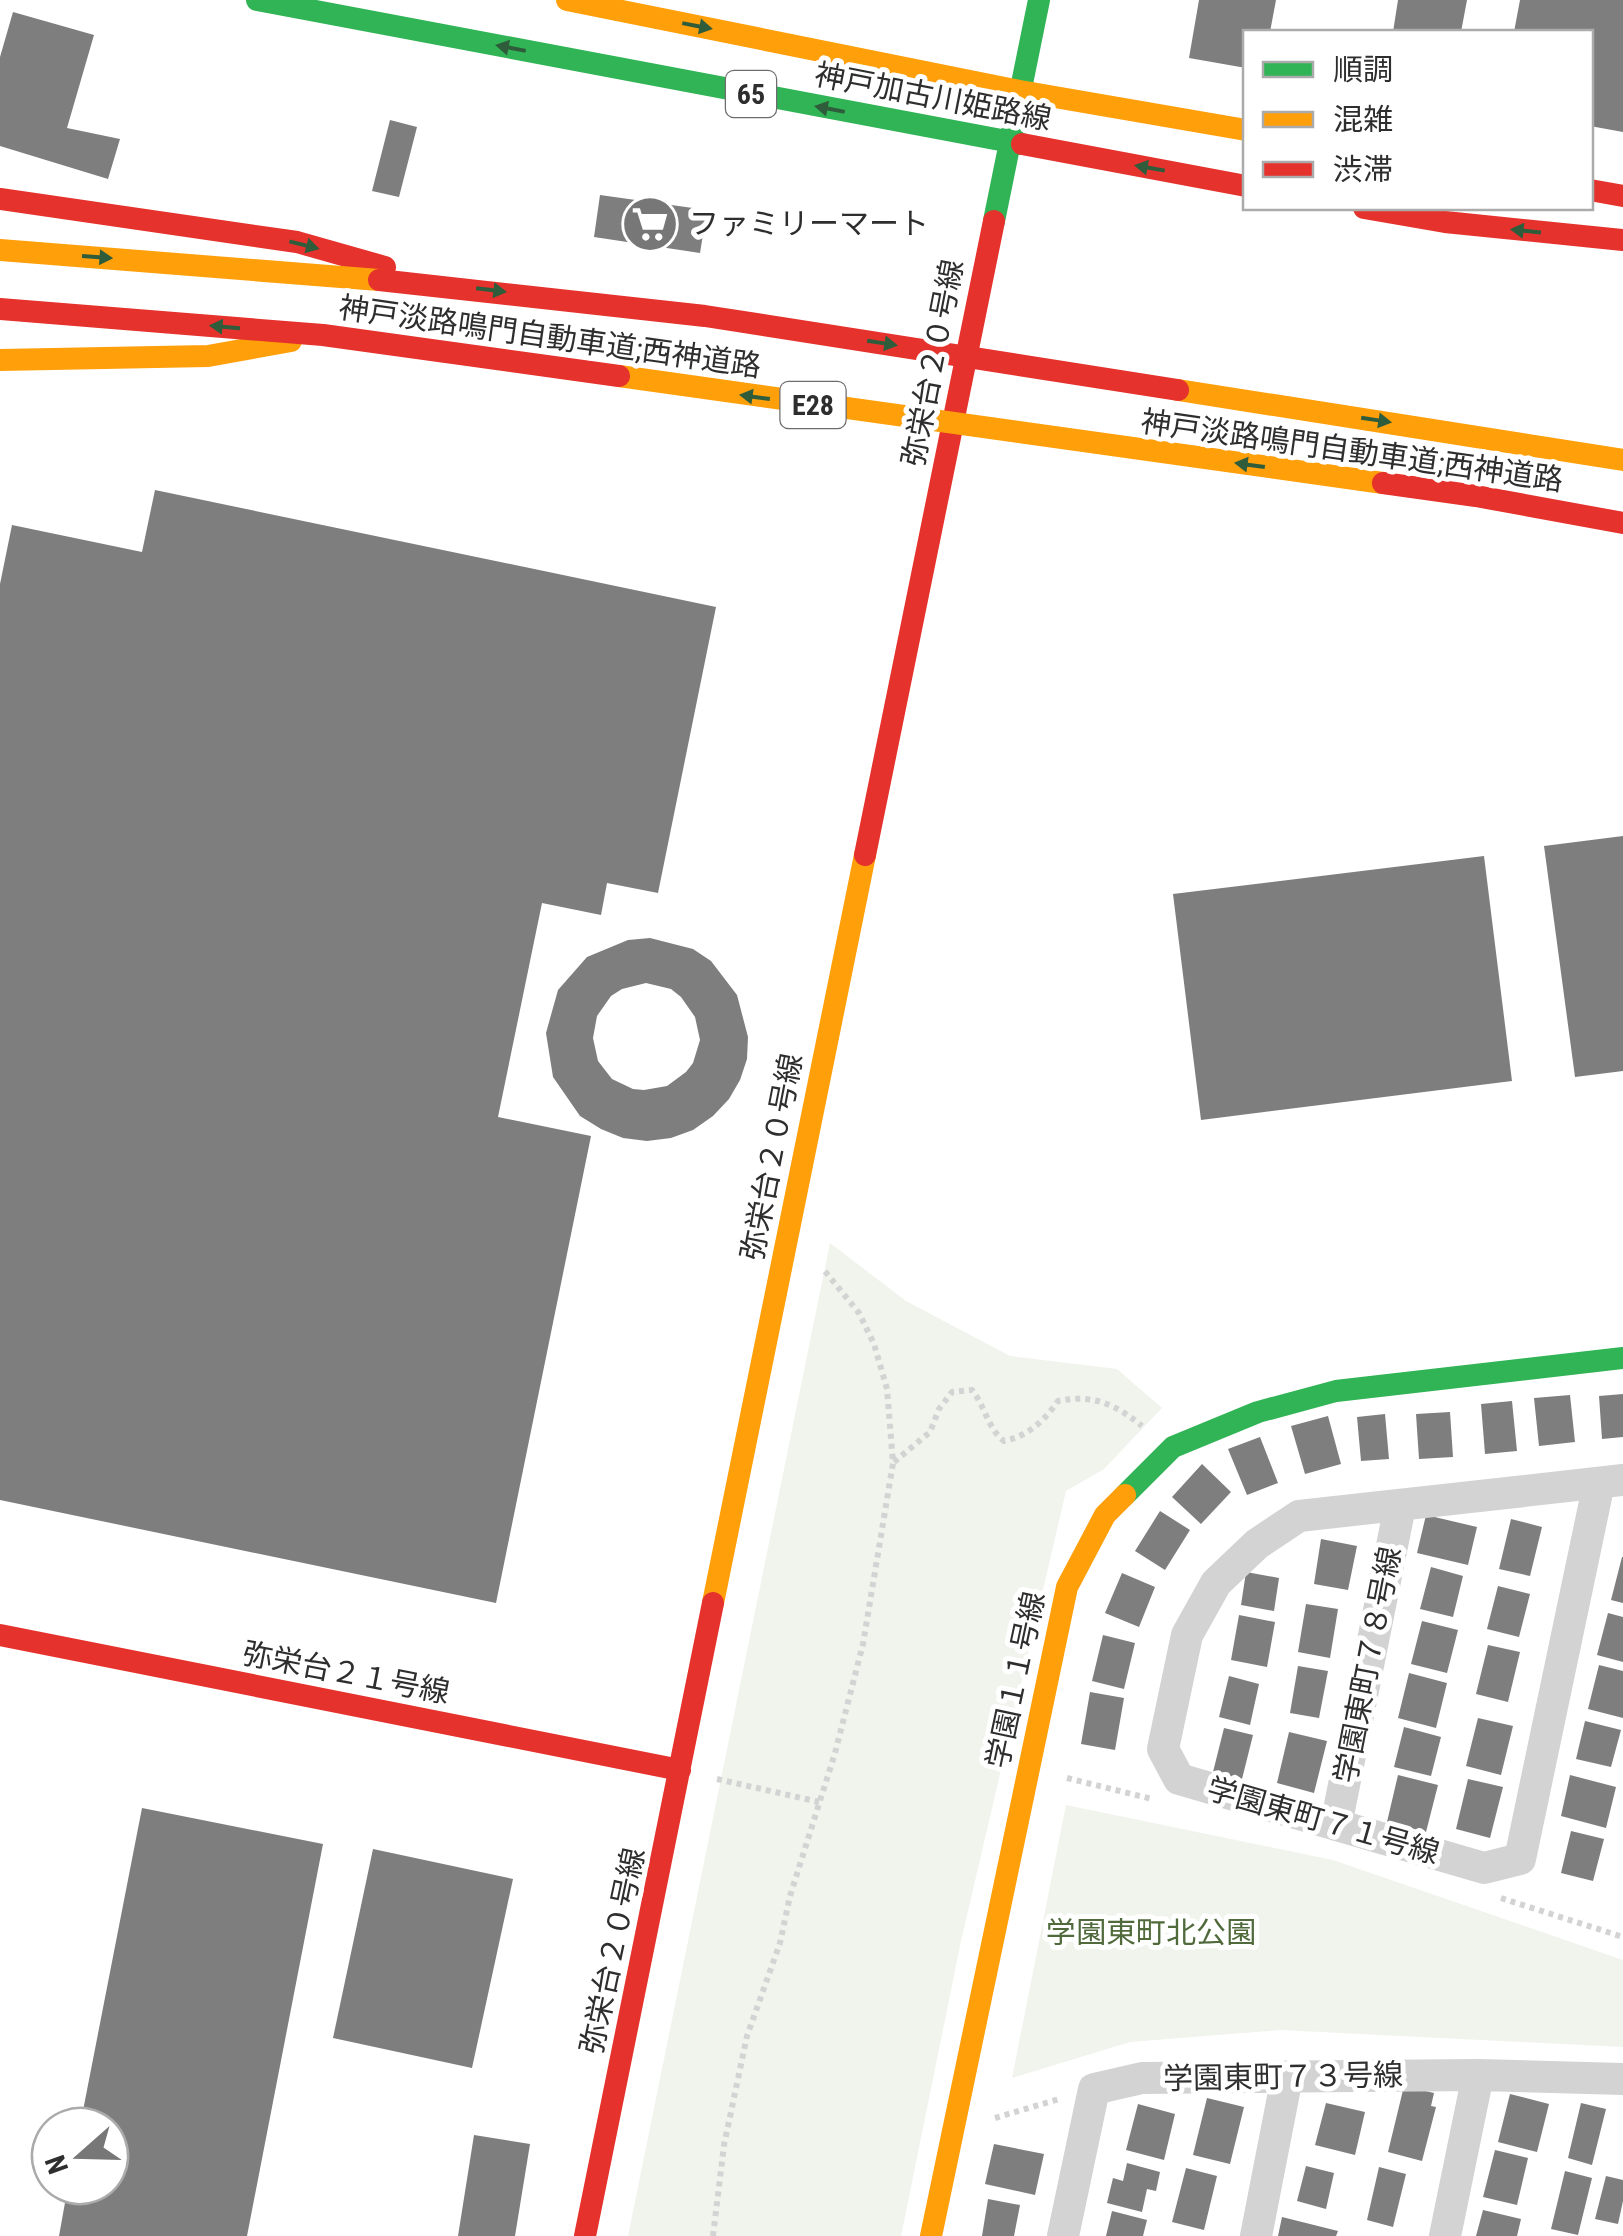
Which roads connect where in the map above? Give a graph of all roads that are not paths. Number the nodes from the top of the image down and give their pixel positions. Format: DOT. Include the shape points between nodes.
graph roads {
  1 [pos="256,0"];
  2 [pos="567,0"];
  3 [pos="1040,0"];
  4 [pos="1020,91"];
  5 [pos="1243,129"];
  6 [pos="1009,142"];
  7 [pos="1243,185"];
  8 [pos="1593,191"];
  9 [pos="1623,196"];
  10 [pos="0,198"];
  11 [pos="1376,210"];
  12 [pos="1623,240"];
  13 [pos="0,250"];
  14 [pos="447,285"];
  15 [pos="0,309"];
  16 [pos="323,335"];
  17 [pos="0,360"];
  18 [pos="1623,460"];
  19 [pos="1623,524"];
  20 [pos="1623,1358"];
  21 [pos="1611,1481"];
  22 [pos="1400,1506"];
  23 [pos="0,1635"];
  24 [pos="680,1770"];
  25 [pos="1336,1825"];
  26 [pos="1478,2075"];
  27 [pos="1287,2077"];
  28 [pos="1623,2079"];
  29 [pos="585,2236"];
  30 [pos="931,2236"];
  31 [pos="1063,2236"];
  32 [pos="1256,2236"];
  33 [pos="1444,2236"];
  6 -- 1 [label="main road, 神戸加古川姫路線 / 65, one-way"];
  2 -- 4 [label="main road, 神戸加古川姫路線 / 65, one-way"];
  3 -- 4 [label="main road, 弥栄台２０号線"];
  4 -- 5 [label="main road, 神戸加古川姫路線 / 65"];
  4 -- 6 [label="main road, 弥栄台２０号線"];
  7 -- 6 [label="main road, 神戸加古川姫路線 / 65, one-way"];
  6 -- 24 [label="main road, 弥栄台２０号線"];
  8 -- 9 [label="main road"];
  10 -- 14 [label="main road, one-way, bridge" via="297,242"];
  12 -- 11 [label="main road, one-way"];
  13 -- 14 [label="main road, 神戸淡路鳴門自動車道;西神道路 / E28, one-way, bridge"];
  14 -- 18 [label="main road, 神戸淡路鳴門自動車道;西神道路 / E28, one-way, bridge" via="706,316"];
  16 -- 15 [label="main road, 神戸淡路鳴門自動車道;西神道路 / E28, one-way, bridge"];
  16 -- 17 [label="main road, bridge" via="208,356"];
  19 -- 16 [label="main road, 神戸淡路鳴門自動車道;西神道路 / E28, one-way, bridge" via="1476,496"];
  20 -- 30 [label="main road, 学園１１号線" via="1336,1391 1258,1412 1174,1447 1104,1515 1067,1586"];
  21 -- 22 [label="street, 学園東町７１号線"];
  21 -- 25 [label="street, 学園東町７１号線" via="1520,1859 1484,1868"];
  22 -- 25 [label="street, 学園東町７８号線"];
  22 -- 25 [label="street, 学園東町７１号線" via="1299,1516 1216,1583 1187,1635 1163,1750 1178,1779"];
  23 -- 24 [label="main road, 弥栄台２１号線"];
  24 -- 29 [label="main road, 弥栄台２０号線"];
  26 -- 27 [label="street, 学園東町７３号線"];
  26 -- 28 [label="street, 学園東町７３号線"];
  26 -- 33 [label="street"];
  27 -- 31 [label="street, 学園東町７３号線" via="1142,2078 1094,2088"];
  27 -- 32 [label="street"];
}
